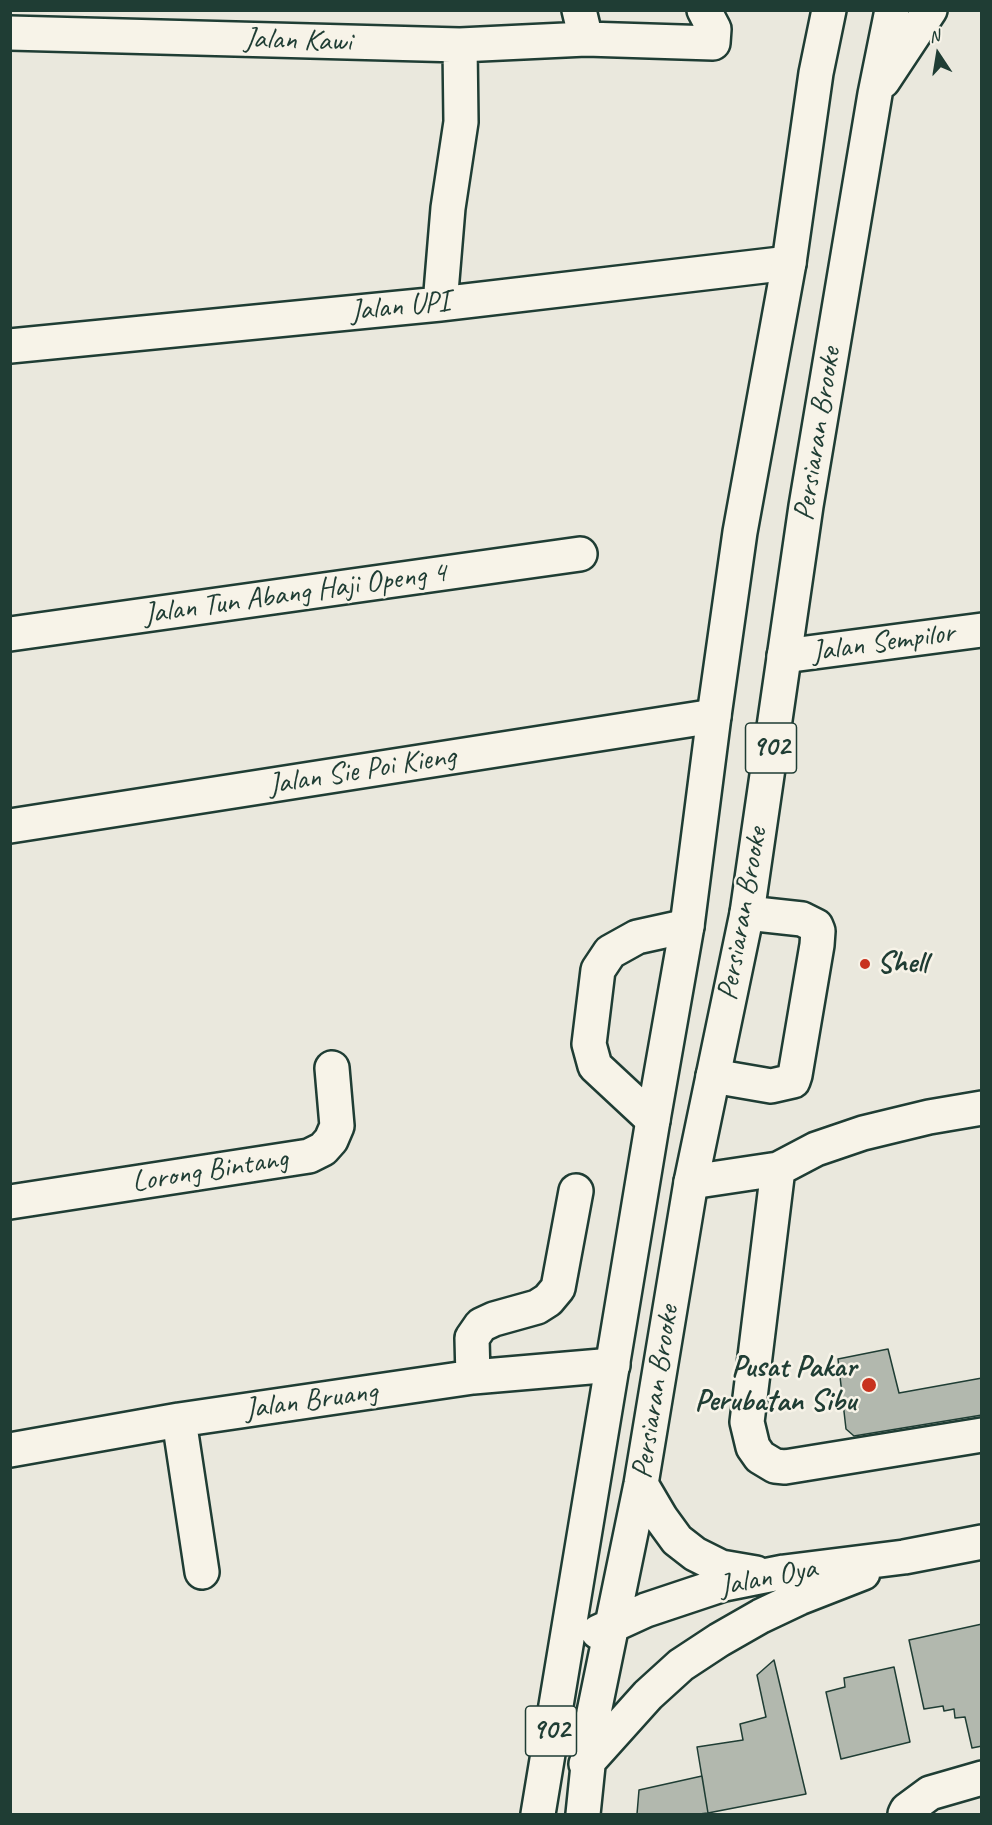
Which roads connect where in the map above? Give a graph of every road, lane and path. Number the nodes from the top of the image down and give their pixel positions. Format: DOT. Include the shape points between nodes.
graph roads {
  1 [pos="704,10"];
  2 [pos="807,10"];
  3 [pos="829,10"];
  4 [pos="892,10"];
  5 [pos="930,10"];
  6 [pos="582,25"];
  7 [pos="10,33"];
  8 [pos="460,45"];
  9 [pos="819,54"];
  10 [pos="875,94"];
  11 [pos="789,263"];
  12 [pos="440,304"];
  13 [pos="10,346"];
  14 [pos="580,554"];
  15 [pos="981,630"];
  16 [pos="10,634"];
  17 [pos="784,656"];
  18 [pos="714,716"];
  19 [pos="10,826"];
  20 [pos="747,913"];
  21 [pos="687,926"];
  22 [pos="332,1068"];
  23 [pos="713,1076"];
  24 [pos="981,1108"];
  25 [pos="652,1120"];
  26 [pos="778,1168"];
  27 [pos="690,1182"];
  28 [pos="576,1191"];
  29 [pos="10,1202"];
  30 [pos="613,1365"];
  31 [pos="474,1377"];
  32 [pos="179,1420"];
  33 [pos="981,1435"];
  34 [pos="10,1450"];
  35 [pos="641,1484"];
  36 [pos="981,1542"];
  37 [pos="904,1557"];
  38 [pos="202,1572"];
  39 [pos="784,1572"];
  40 [pos="612,1626"];
  41 [pos="564,1648"];
  42 [pos="586,1764"];
  43 [pos="981,1778"];
  44 [pos="537,1815"];
  45 [pos="583,1815"];
  46 [pos="905,1815"];
  1 -- 6 [label="main road, Jalan Kawi" via="714,29 713,43"];
  2 -- 9 [label="main road"];
  3 -- 9 [label="main road, Persiaran Brooke / 902"];
  4 -- 10 [label="main road, Persiaran Brooke / 902"];
  5 -- 10 [label="main road"];
  6 -- 8 [label="main road, Jalan Kawi"];
  7 -- 8 [label="main road, Jalan Kawi"];
  8 -- 12 [label="main road" via="461,122 448,208"];
  9 -- 11 [label="main road, Persiaran Brooke / 902"];
  10 -- 17 [label="main road, Persiaran Brooke / 902"];
  11 -- 12 [label="main road, Jalan UPI"];
  11 -- 18 [label="main road, Persiaran Brooke / 902" via="740,532"];
  12 -- 13 [label="main road, Jalan UPI"];
  14 -- 16 [label="main road, Jalan Tun Abang Haji Openg 4"];
  15 -- 17 [label="main road, Jalan Sempilor"];
  17 -- 20 [label="main road, Persiaran Brooke / 902"];
  18 -- 19 [label="main road, Jalan Sie Poi Kieng"];
  18 -- 21 [label="main road, Persiaran Brooke / 902"];
  20 -- 23 [label="main road, Persiaran Brooke / 902"];
  20 -- 23 [label="main road" via="802,919 816,926 817,945 795,1076 793,1082 771,1086"];
  21 -- 25 [label="main road, Persiaran Brooke / 902"];
  21 -- 25 [label="main road" via="638,937 610,952 598,970 589,1044 595,1066"];
  22 -- 29 [label="main road, Lorong Bintang" via="337,1126 323,1149 309,1156"];
  23 -- 27 [label="main road, Persiaran Brooke / 902"];
  24 -- 26 [label="main road" via="863,1133 816,1149"];
  25 -- 30 [label="main road, Persiaran Brooke / 902"];
  26 -- 27 [label="main road"];
  26 -- 33 [label="main road" via="747,1422 753,1448 775,1466 785,1467"];
  27 -- 35 [label="main road, Persiaran Brooke / 902"];
  28 -- 31 [label="main road" via="558,1288 537,1307 481,1325 472,1338"];
  30 -- 31 [label="main road, Jalan Bruang"];
  30 -- 41 [label="main road, Persiaran Brooke / 902"];
  31 -- 32 [label="main road, Jalan Bruang"];
  32 -- 34 [label="main road, Jalan Bruang"];
  32 -- 38 [label="main road"];
  35 -- 39 [label="main road" via="677,1540 695,1554 721,1567 752,1574"];
  35 -- 40 [label="main road, Persiaran Brooke / 902"];
  36 -- 37 [label="main road, Jalan Oya"];
  37 -- 39 [label="main road, Jalan Oya"];
  37 -- 42 [label="main road" via="799,1598 718,1640 681,1665 648,1695"];
  39 -- 40 [label="main road, Jalan Oya" via="724,1584 646,1610"];
  40 -- 41 [label="main road, Jalan Oya"];
  40 -- 42 [label="main road, Persiaran Brooke / 902"];
  41 -- 44 [label="main road, Persiaran Brooke / 902"];
  42 -- 45 [label="main road, Persiaran Brooke / 902"];
  43 -- 46 [label="main road" via="930,1793 906,1810"];
}
